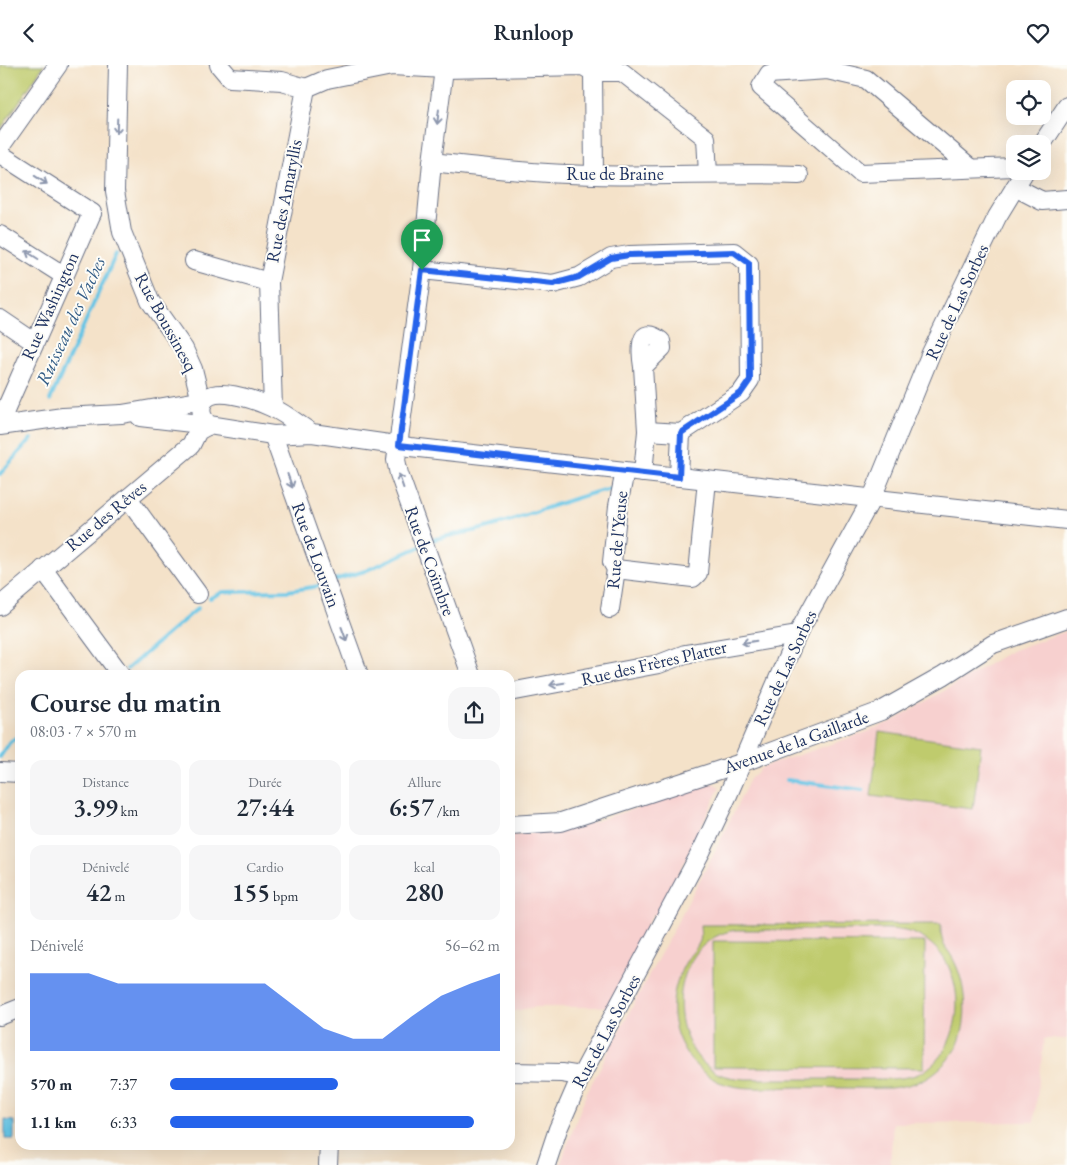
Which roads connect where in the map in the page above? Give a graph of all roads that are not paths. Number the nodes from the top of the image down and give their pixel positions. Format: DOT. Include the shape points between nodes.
graph roads {
  1 [pos="58,65"];
  2 [pos="118,65"];
  3 [pos="219,65"];
  4 [pos="444,69"];
  5 [pos="593,72"];
  6 [pos="273,73"];
  7 [pos="306,88"];
  8 [pos="1067,106"];
  9 [pos="1048,135"];
  10 [pos="0,147"];
  11 [pos="0,154"];
  12 [pos="432,163"];
  13 [pos="1006,167"];
  14 [pos="971,168"];
  15 [pos="708,173"];
  16 [pos="594,175"];
  17 [pos="799,175"];
  18 [pos="1019,180"];
  19 [pos="1026,180"];
  20 [pos="1067,199"];
  21 [pos="117,206"];
  22 [pos="92,213"];
  23 [pos="0,235"];
  24 [pos="194,261"];
  25 [pos="422,270"];
  26 [pos="64,275"];
  27 [pos="269,282"];
  28 [pos="0,319"];
  29 [pos="34,342"];
  30 [pos="643,367"];
  31 [pos="229,394"];
  32 [pos="204,400"];
  33 [pos="273,408"];
  34 [pos="122,415"];
  35 [pos="1,426"];
  36 [pos="218,426"];
  37 [pos="647,431"];
  38 [pos="312,433"];
  39 [pos="681,433"];
  40 [pos="273,435"];
  41 [pos="399,445"];
  42 [pos="625,471"];
  43 [pos="644,473"];
  44 [pos="679,477"];
  45 [pos="707,481"];
  46 [pos="128,498"];
  47 [pos="872,498"];
  48 [pos="1067,520"];
  49 [pos="43,569"];
  50 [pos="616,569"];
  51 [pos="198,594"];
  52 [pos="0,605"];
  53 [pos="610,609"];
  54 [pos="1067,618"];
  55 [pos="797,635"];
  56 [pos="116,670"];
  57 [pos="357,670"];
  58 [pos="469,670"];
  59 [pos="515,691"];
  60 [pos="741,763"];
  61 [pos="0,772"];
  62 [pos="15,773"];
  63 [pos="515,825"];
  64 [pos="15,1010"];
  65 [pos="0,1016"];
  66 [pos="515,1072"];
  67 [pos="581,1076"];
  68 [pos="328,1150"];
  69 [pos="328,1165"];
  70 [pos="546,1165"];
  1 -- 10 [label="street"];
  2 -- 21 [label="street, Rue Boussinesq, one-way"];
  3 -- 6 [label="street" via="230,78"];
  4 -- 5 [label="street" via="583,66"];
  4 -- 7 [label="street" via="392,66 327,79"];
  4 -- 12 [label="street, Rue de Coïmbre, one-way"];
  5 -- 15 [label="street" via="622,72 706,138"];
  5 -- 16 [label="street"];
  6 -- 7 [label="street"];
  7 -- 27 [label="street, Rue des Amaryllis"];
  8 -- 9 [label="street"];
  11 -- 22 [label="street, one-way"];
  12 -- 16 [label="street, Rue de Braine"];
  12 -- 25 [label="street, Rue de Coïmbre"];
  13 -- 14 [label="street"];
  14 -- 14 [label="street" via="860,173 760,87 770,74 827,70 866,79"];
  15 -- 16 [label="street, Rue de Braine"];
  15 -- 17 [label="street, Rue de Braine"];
  18 -- 47 [label="street, Rue de Las Sorbes" via="997,217 931,353"];
  19 -- 20 [label="street" via="1042,201"];
  21 -- 22 [label="street"];
  21 -- 32 [label="street, Rue Boussinesq" via="122,232 138,276 156,311 184,349"];
  22 -- 26 [label="street, Rue Washington"];
  26 -- 23 [label="street, one-way"];
  24 -- 27 [label="street"];
  25 -- 39 [label="street" via="553,284 579,277 611,258 734,252 749,263 750,380 741,393"];
  25 -- 41 [label="street, Rue de Coïmbre"];
  26 -- 29 [label="street, Rue Washington"];
  27 -- 33 [label="street, Rue des Amaryllis"];
  28 -- 29 [label="street"];
  29 -- 35 [label="street, Rue Washington"];
  30 -- 37 [label="street"];
  31 -- 32 [label="street" via="215,394"];
  31 -- 33 [label="street"];
  31 -- 36 [label="street" via="235,401 237,413"];
  32 -- 34 [label="street"];
  32 -- 36 [label="street" via="201,412"];
  33 -- 38 [label="street"];
  34 -- 35 [label="street" via="63,417"];
  34 -- 36 [label="street"];
  36 -- 40 [label="street"];
  36 -- 46 [label="street, Rue des Rêves" via="198,431 191,445"];
  37 -- 39 [label="street"];
  37 -- 43 [label="street"];
  38 -- 40 [label="street"];
  38 -- 41 [label="street"];
  39 -- 44 [label="street"];
  40 -- 57 [label="street, Rue de Louvain, one-way"];
  41 -- 42 [label="street"];
  58 -- 41 [label="street, Rue de Coïmbre, one-way" via="399,473 396,460"];
  42 -- 43 [label="street"];
  42 -- 50 [label="street, Rue de l'Yeuse" via="612,562"];
  43 -- 44 [label="street"];
  44 -- 45 [label="street"];
  45 -- 47 [label="street"];
  45 -- 50 [label="street" via="698,573 693,578"];
  46 -- 49 [label="street, Rue des Rêves"];
  46 -- 51 [label="street"];
  47 -- 48 [label="street"];
  47 -- 55 [label="street, Rue de Las Sorbes"];
  49 -- 52 [label="street, Rue des Rêves"];
  49 -- 56 [label="street"];
  50 -- 53 [label="street, Rue de l'Yeuse"];
  54 -- 60 [label="street, Avenue de la Gaillarde" via="993,643 881,711"];
  55 -- 59 [label="street, Rue des Frères Platter, one-way" via="685,654 658,664"];
  55 -- 60 [label="street, Rue de Las Sorbes"];
  60 -- 63 [label="street, Avenue de la Gaillarde" via="561,822"];
  60 -- 67 [label="street, Rue de Las Sorbes" via="702,850"];
  61 -- 62 [label="street"];
  64 -- 65 [label="street"];
  66 -- 67 [label="street"];
  67 -- 70 [label="street, Rue de Las Sorbes"];
  68 -- 69 [label="street"];
}
